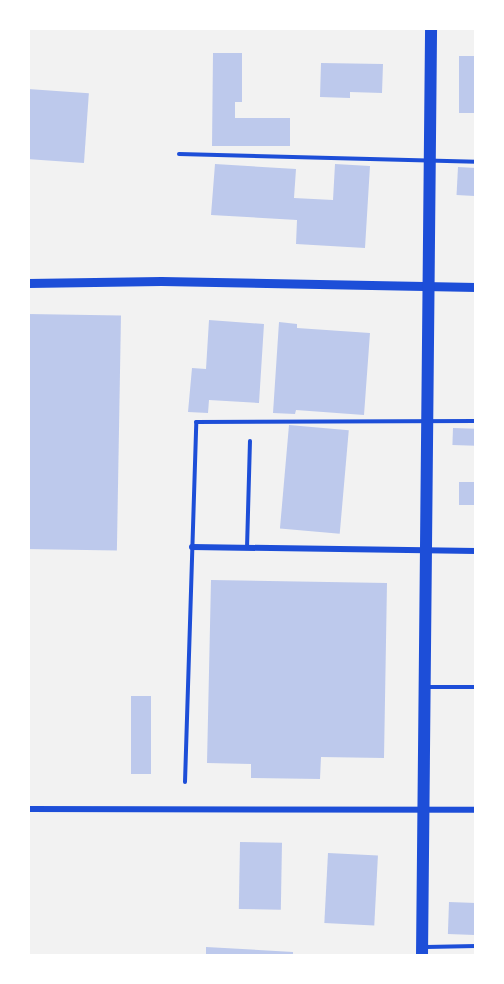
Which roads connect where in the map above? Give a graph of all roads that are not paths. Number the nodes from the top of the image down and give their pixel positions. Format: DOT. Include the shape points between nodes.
graph roads {
  1 [pos="431,28"];
  2 [pos="179,154"];
  3 [pos="430,162"];
  4 [pos="476,162"];
  5 [pos="28,283"];
  6 [pos="429,287"];
  7 [pos="476,287"];
  8 [pos="427,420"];
  9 [pos="476,421"];
  10 [pos="250,441"];
  11 [pos="192,547"];
  12 [pos="248,548"];
  13 [pos="476,551"];
  14 [pos="425,552"];
  15 [pos="425,687"];
  16 [pos="476,687"];
  17 [pos="185,782"];
  18 [pos="28,808"];
  19 [pos="425,809"];
  20 [pos="476,810"];
  21 [pos="476,946"];
  22 [pos="422,951"];
  1 -- 3 [label="main road"];
  2 -- 3 [label="lane"];
  3 -- 4 [label="lane"];
  3 -- 6 [label="main road"];
  5 -- 6 [label="street" via="161,281"];
  6 -- 7 [label="street"];
  6 -- 8 [label="main road"];
  8 -- 9 [label="lane"];
  8 -- 11 [label="lane" via="196,422"];
  8 -- 14 [label="main road"];
  10 -- 12 [label="lane"];
  11 -- 12 [label="street"];
  11 -- 17 [label="lane"];
  12 -- 14 [label="street"];
  13 -- 14 [label="street"];
  14 -- 15 [label="main road"];
  15 -- 16 [label="lane"];
  15 -- 19 [label="main road"];
  18 -- 19 [label="street"];
  19 -- 20 [label="street"];
  19 -- 22 [label="main road"];
  21 -- 22 [label="lane"];
}
